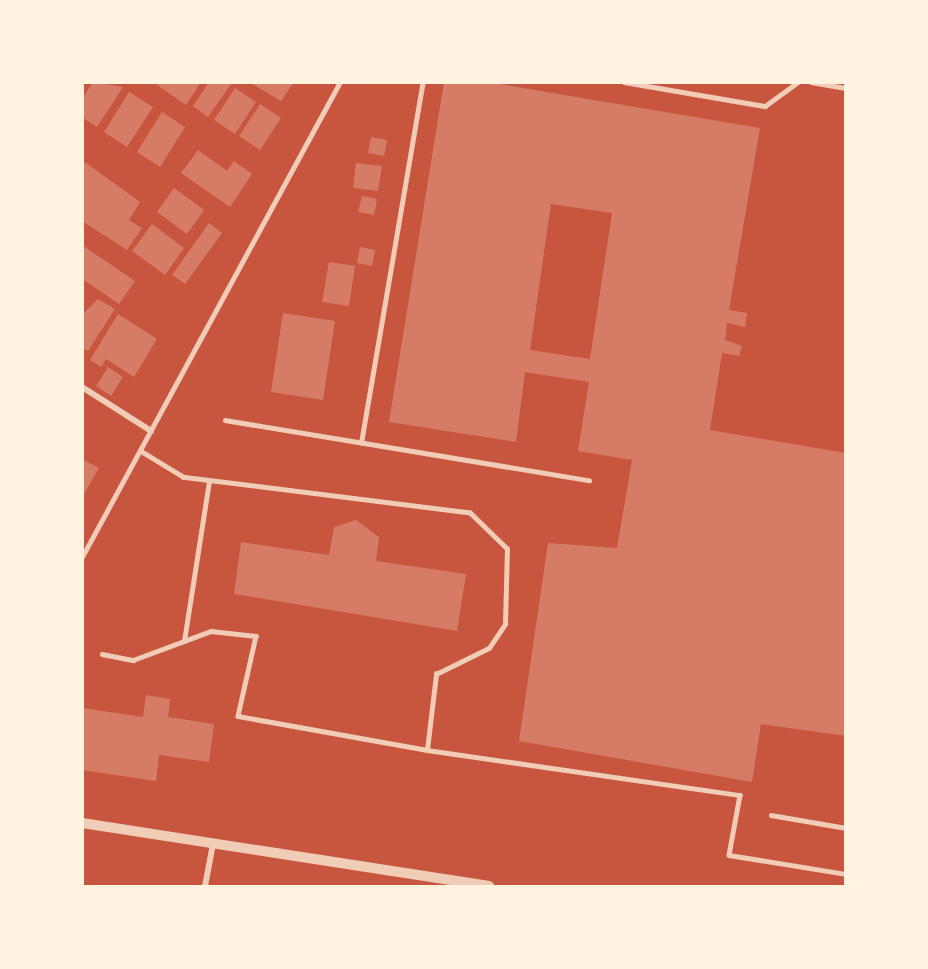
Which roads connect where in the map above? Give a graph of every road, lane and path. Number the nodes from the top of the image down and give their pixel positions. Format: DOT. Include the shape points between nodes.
graph roads {
  1 [pos="340,82"];
  2 [pos="423,82"];
  3 [pos="624,82"];
  4 [pos="798,82"];
  5 [pos="811,82"];
  6 [pos="846,88"];
  7 [pos="82,387"];
  8 [pos="225,420"];
  9 [pos="151,431"];
  10 [pos="361,443"];
  11 [pos="140,451"];
  12 [pos="589,480"];
  13 [pos="209,481"];
  14 [pos="82,557"];
  15 [pos="184,641"];
  16 [pos="102,654"];
  17 [pos="427,750"];
  18 [pos="771,815"];
  19 [pos="82,823"];
  20 [pos="846,828"];
  21 [pos="213,844"];
  22 [pos="846,874"];
  23 [pos="206,886"];
  24 [pos="489,886"];
  1 -- 9 [label="lane"];
  2 -- 10 [label="lane"];
  3 -- 4 [label="lane" via="765,106"];
  5 -- 6 [label="lane"];
  7 -- 9 [label="street"];
  8 -- 10 [label="lane"];
  9 -- 11 [label="lane"];
  10 -- 12 [label="lane"];
  11 -- 13 [label="lane" via="183,477"];
  11 -- 14 [label="lane"];
  13 -- 15 [label="lane"];
  13 -- 17 [label="lane" via="470,513 507,549 505,624 489,648 436,674"];
  15 -- 16 [label="lane" via="134,660"];
  15 -- 17 [label="lane" via="211,631 256,636 238,716"];
  17 -- 22 [label="lane" via="740,795 729,855"];
  18 -- 20 [label="lane"];
  19 -- 21 [label="street"];
  21 -- 23 [label="street"];
  21 -- 24 [label="street"];
}
